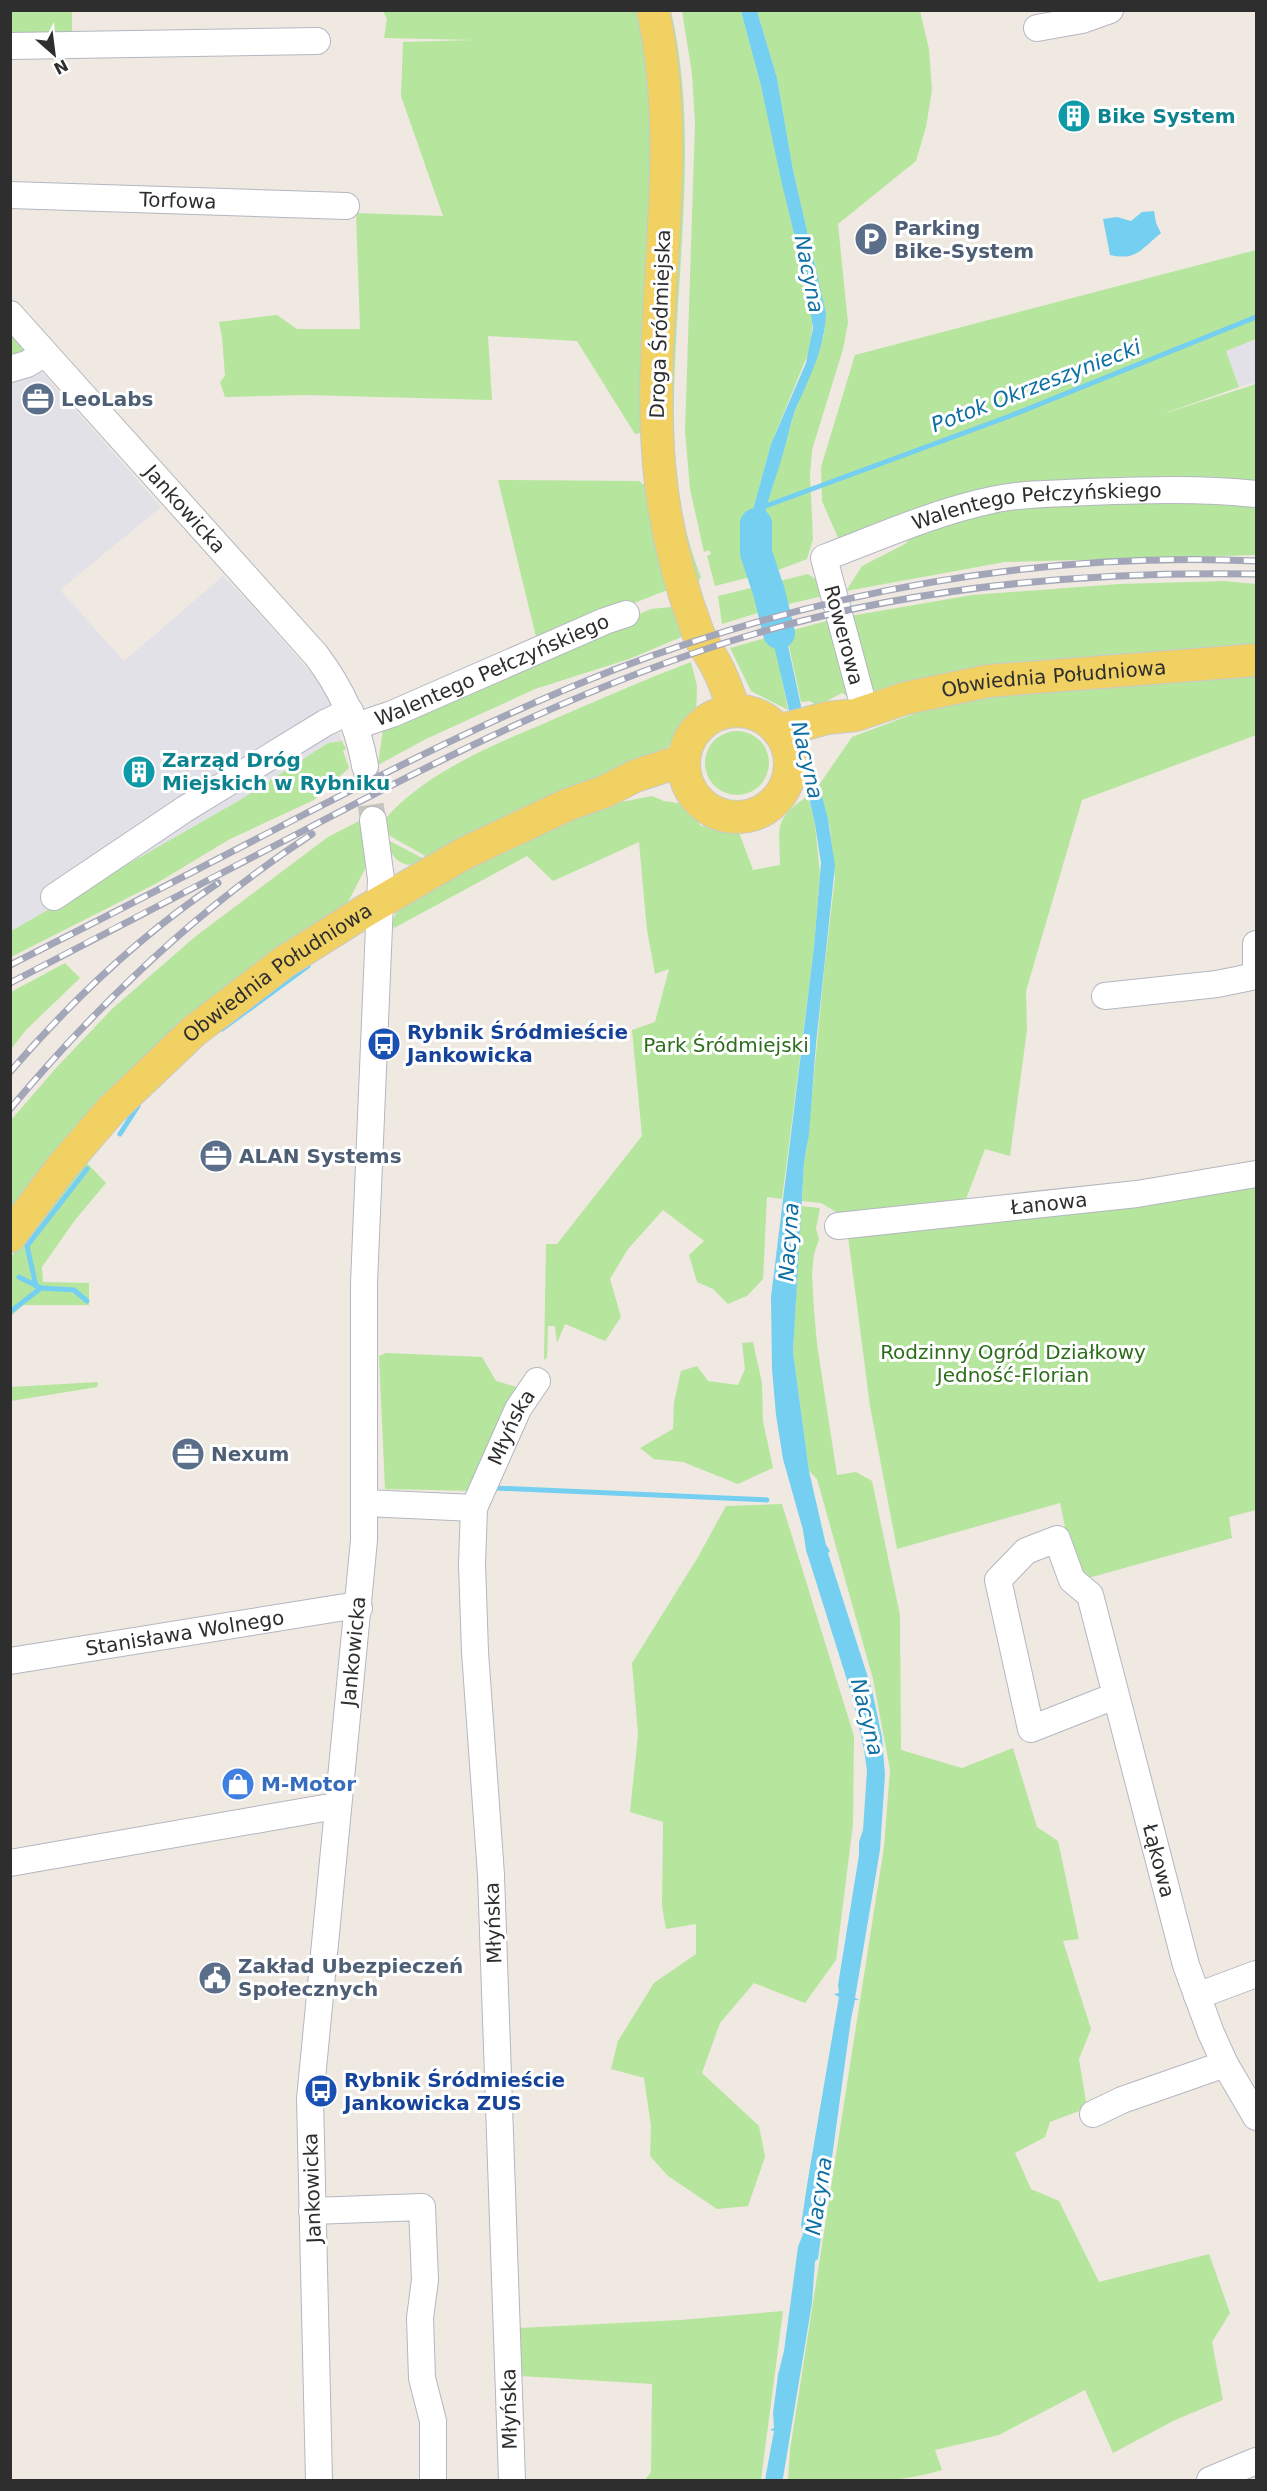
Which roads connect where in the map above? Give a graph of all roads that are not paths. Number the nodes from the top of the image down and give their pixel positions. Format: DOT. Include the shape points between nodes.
graph roads {
  1 [pos="653,10"];
  2 [pos="1110,10"];
  3 [pos="1037,28"];
  4 [pos="317,41"];
  5 [pos="10,46"];
  6 [pos="10,195"];
  7 [pos="346,206"];
  8 [pos="10,314"];
  9 [pos="44,354"];
  10 [pos="10,369"];
  11 [pos="1257,494"];
  12 [pos="824,558"];
  13 [pos="626,614"];
  14 [pos="1257,660"];
  15 [pos="722,715"];
  16 [pos="353,719"];
  17 [pos="845,719"];
  18 [pos="784,744"];
  19 [pos="364,766"];
  20 [pos="686,773"];
  21 [pos="373,820"];
  22 [pos="54,897"];
  23 [pos="380,902"];
  24 [pos="1257,944"];
  25 [pos="1257,964"];
  26 [pos="1257,976"];
  27 [pos="1105,996"];
  28 [pos="1257,1174"];
  29 [pos="838,1226"];
  30 [pos="10,1236"];
  31 [pos="537,1381"];
  32 [pos="366,1503"];
  33 [pos="474,1508"];
  34 [pos="359,1608"];
  35 [pos="10,1661"];
  36 [pos="1115,1696"];
  37 [pos="338,1808"];
  38 [pos="10,1863"];
  39 [pos="1257,1974"];
  40 [pos="1197,1996"];
  41 [pos="1225,2064"];
  42 [pos="1093,2114"];
  43 [pos="1257,2117"];
  44 [pos="312,2211"];
  45 [pos="1254,2469"];
  46 [pos="319,2481"];
  47 [pos="433,2481"];
  48 [pos="512,2481"];
  49 [pos="1210,2481"];
  1 -- 15 [label="main road, Droga Śródmiejska" via="665,85 667,143 657,385 658,457 672,543 699,634 719,670"];
  2 -- 3 [label="street" via="1082,20"];
  4 -- 5 [label="street"];
  6 -- 7 [label="street, Torfowa"];
  8 -- 9 [label="street, Jankowicka"];
  9 -- 10 [label="street"];
  9 -- 16 [label="street, Jankowicka" via="316,655 338,686"];
  11 -- 12 [label="street, Walentego Pełczyńskiego" via="1158,489 994,499 955,509"];
  12 -- 17 [label="street, Rowerowa"];
  13 -- 16 [label="street, Walentego Pełczyńskiego" via="392,714"];
  14 -- 17 [label="main road, Obwiednia Południowa" via="988,681 906,698"];
  15 -- 18 [label="main road" via="745,711 764,718"];
  15 -- 20 [label="main road" via="692,736"];
  16 -- 19 [label="street, Jankowicka"];
  16 -- 22 [label="street" via="325,723 185,809"];
  17 -- 18 [label="main road, Obwiednia Południowa"];
  18 -- 20 [label="main road" via="789,776 781,793 752,815 730,817 710,810 694,796"];
  20 -- 23 [label="main road, Obwiednia Południowa" via="635,776 489,841"];
  21 -- 23 [label="street, Jankowicka" via="381,865"];
  23 -- 30 [label="main road, Obwiednia Południowa" via="284,962 186,1039 95,1126"];
  23 -- 32 [label="street, Jankowicka" via="364,1294"];
  24 -- 25 [label="street"];
  26 -- 27 [label="street"];
  28 -- 29 [label="street, Łanowa" via="1137,1194"];
  31 -- 33 [label="street, Młyńska" via="518,1409"];
  32 -- 33 [label="street"];
  32 -- 34 [label="street, Jankowicka"];
  33 -- 48 [label="street, Młyńska" via="475,1653 491,1875"];
  34 -- 35 [label="street, Stanisława Wolnego" via="345,1607"];
  34 -- 37 [label="street, Jankowicka"];
  36 -- 36 [label="street, Łąkowa" via="1090,1595 1072,1580 1057,1539 1026,1551 998,1580 1031,1729"];
  36 -- 40 [label="street, Łąkowa" via="1172,1918"];
  37 -- 38 [label="street"];
  37 -- 44 [label="street, Jankowicka" via="311,2080"];
  39 -- 40 [label="street"];
  40 -- 41 [label="street, Łąkowa"];
  41 -- 42 [label="street"];
  41 -- 43 [label="street, Łąkowa"];
  44 -- 46 [label="street, Jankowicka"];
  44 -- 47 [label="street" via="422,2207 422,2378 433,2421"];
  45 -- 49 [label="street"];
}
